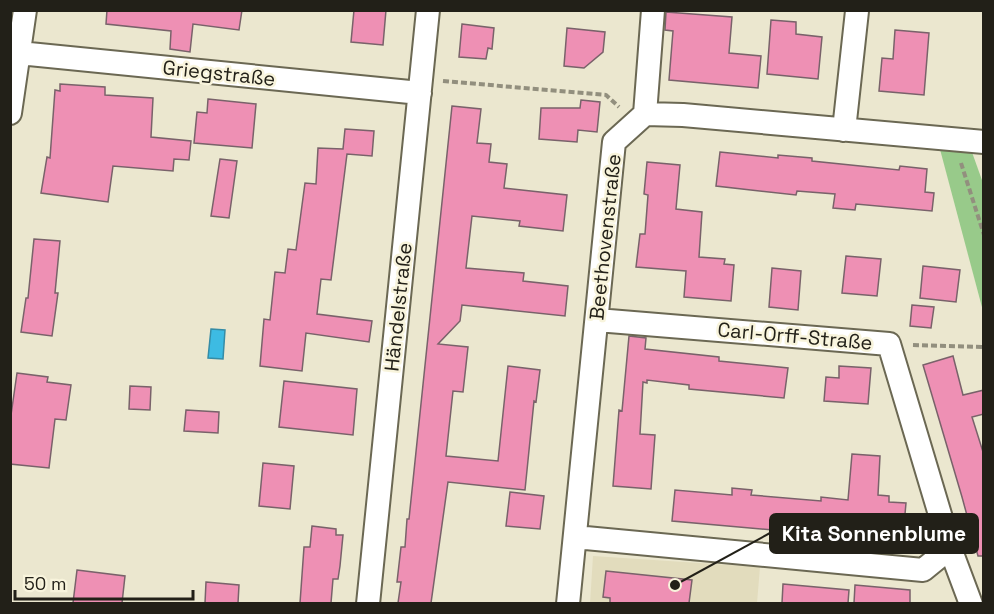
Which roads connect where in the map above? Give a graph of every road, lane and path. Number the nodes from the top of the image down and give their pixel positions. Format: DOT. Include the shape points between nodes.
graph roads {
  1 [pos="25,10"];
  2 [pos="429,10"];
  3 [pos="653,10"];
  4 [pos="857,11"];
  5 [pos="19,52"];
  6 [pos="421,86"];
  7 [pos="10,113"];
  8 [pos="645,114"];
  9 [pos="844,130"];
  10 [pos="954,140"];
  11 [pos="984,142"];
  12 [pos="984,235"];
  13 [pos="597,320"];
  14 [pos="888,344"];
  15 [pos="984,347"];
  16 [pos="575,537"];
  17 [pos="950,548"];
  18 [pos="368,603"];
  19 [pos="568,603"];
  20 [pos="971,603"];
  1 -- 5 [label="street"];
  2 -- 6 [label="street, Händelstraße"];
  3 -- 8 [label="street"];
  4 -- 9 [label="street"];
  5 -- 6 [label="street, Griegstraße"];
  5 -- 7 [label="street"];
  6 -- 8 [label="path" via="606,94 620,109"];
  6 -- 18 [label="street, Händelstraße"];
  8 -- 9 [label="street"];
  8 -- 13 [label="street, Beethovenstraße" via="614,142"];
  9 -- 10 [label="street"];
  10 -- 11 [label="street"];
  10 -- 12 [label="path"];
  13 -- 14 [label="street, Carl-Orff-Straße"];
  13 -- 16 [label="street, Beethovenstraße"];
  14 -- 15 [label="path"];
  14 -- 17 [label="street, Carl-Orff-Straße"];
  16 -- 17 [label="street" via="923,570"];
  16 -- 19 [label="street, Beethovenstraße"];
  17 -- 20 [label="street, Carl-Orff-Straße"];
}
